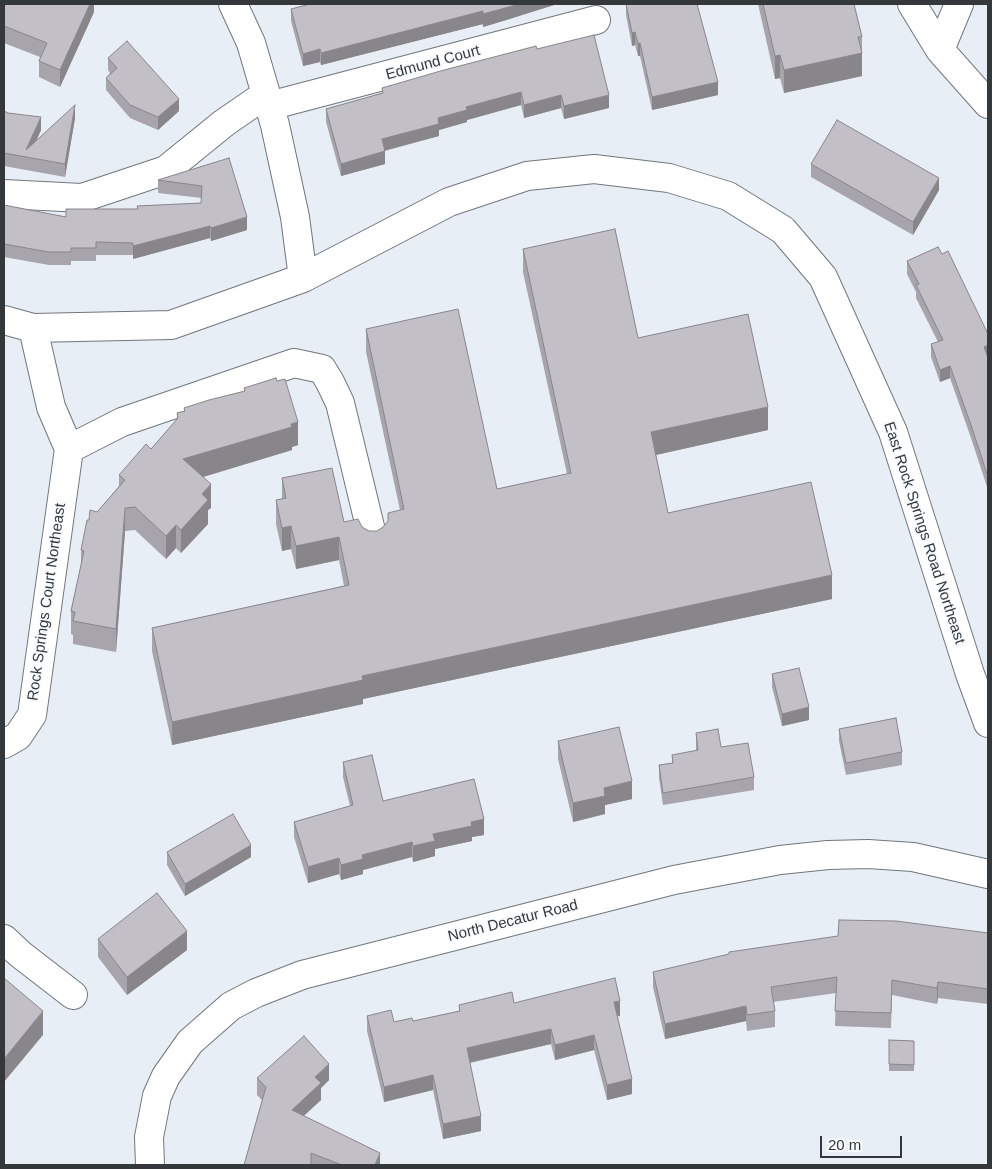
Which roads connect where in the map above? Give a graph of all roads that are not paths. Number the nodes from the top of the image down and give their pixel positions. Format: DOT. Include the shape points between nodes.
graph roads {
  1 [pos="233,4"];
  2 [pos="912,4"];
  3 [pos="959,4"];
  4 [pos="596,20"];
  5 [pos="940,50"];
  6 [pos="267,100"];
  7 [pos="988,104"];
  8 [pos="4,194"];
  9 [pos="303,278"];
  10 [pos="4,320"];
  11 [pos="33,328"];
  12 [pos="69,449"];
  13 [pos="374,539"];
  14 [pos="988,724"];
  15 [pos="4,744"];
  16 [pos="988,874"];
  17 [pos="4,939"];
  18 [pos="73,995"];
  19 [pos="150,1165"];
  1 -- 6 [label="street" via="251,43"];
  2 -- 5 [label="street"];
  3 -- 5 [label="street"];
  4 -- 6 [label="street, Edmund Court"];
  5 -- 7 [label="street"];
  6 -- 8 [label="street, Edmund Court" via="224,123 166,170 82,198"];
  6 -- 9 [label="street" via="295,217"];
  9 -- 11 [label="street, East Rock Springs Road Northeast" via="171,325"];
  9 -- 14 [label="street, East Rock Springs Road Northeast" via="449,202 527,176 594,168 669,178 728,196 783,230 823,277 893,432"];
  10 -- 11 [label="street, East Rock Springs Road Northeast"];
  11 -- 12 [label="street" via="51,407"];
  12 -- 13 [label="street" via="122,422 294,363 322,369 340,403"];
  12 -- 15 [label="street, Rock Springs Court Northeast" via="32,715 18,736"];
  16 -- 19 [label="street, North Decatur Road" via="913,857 858,854 780,860 674,880 302,975 231,1006 190,1042 166,1076 157,1096 149,1137"];
  17 -- 18 [label="street"];
}
